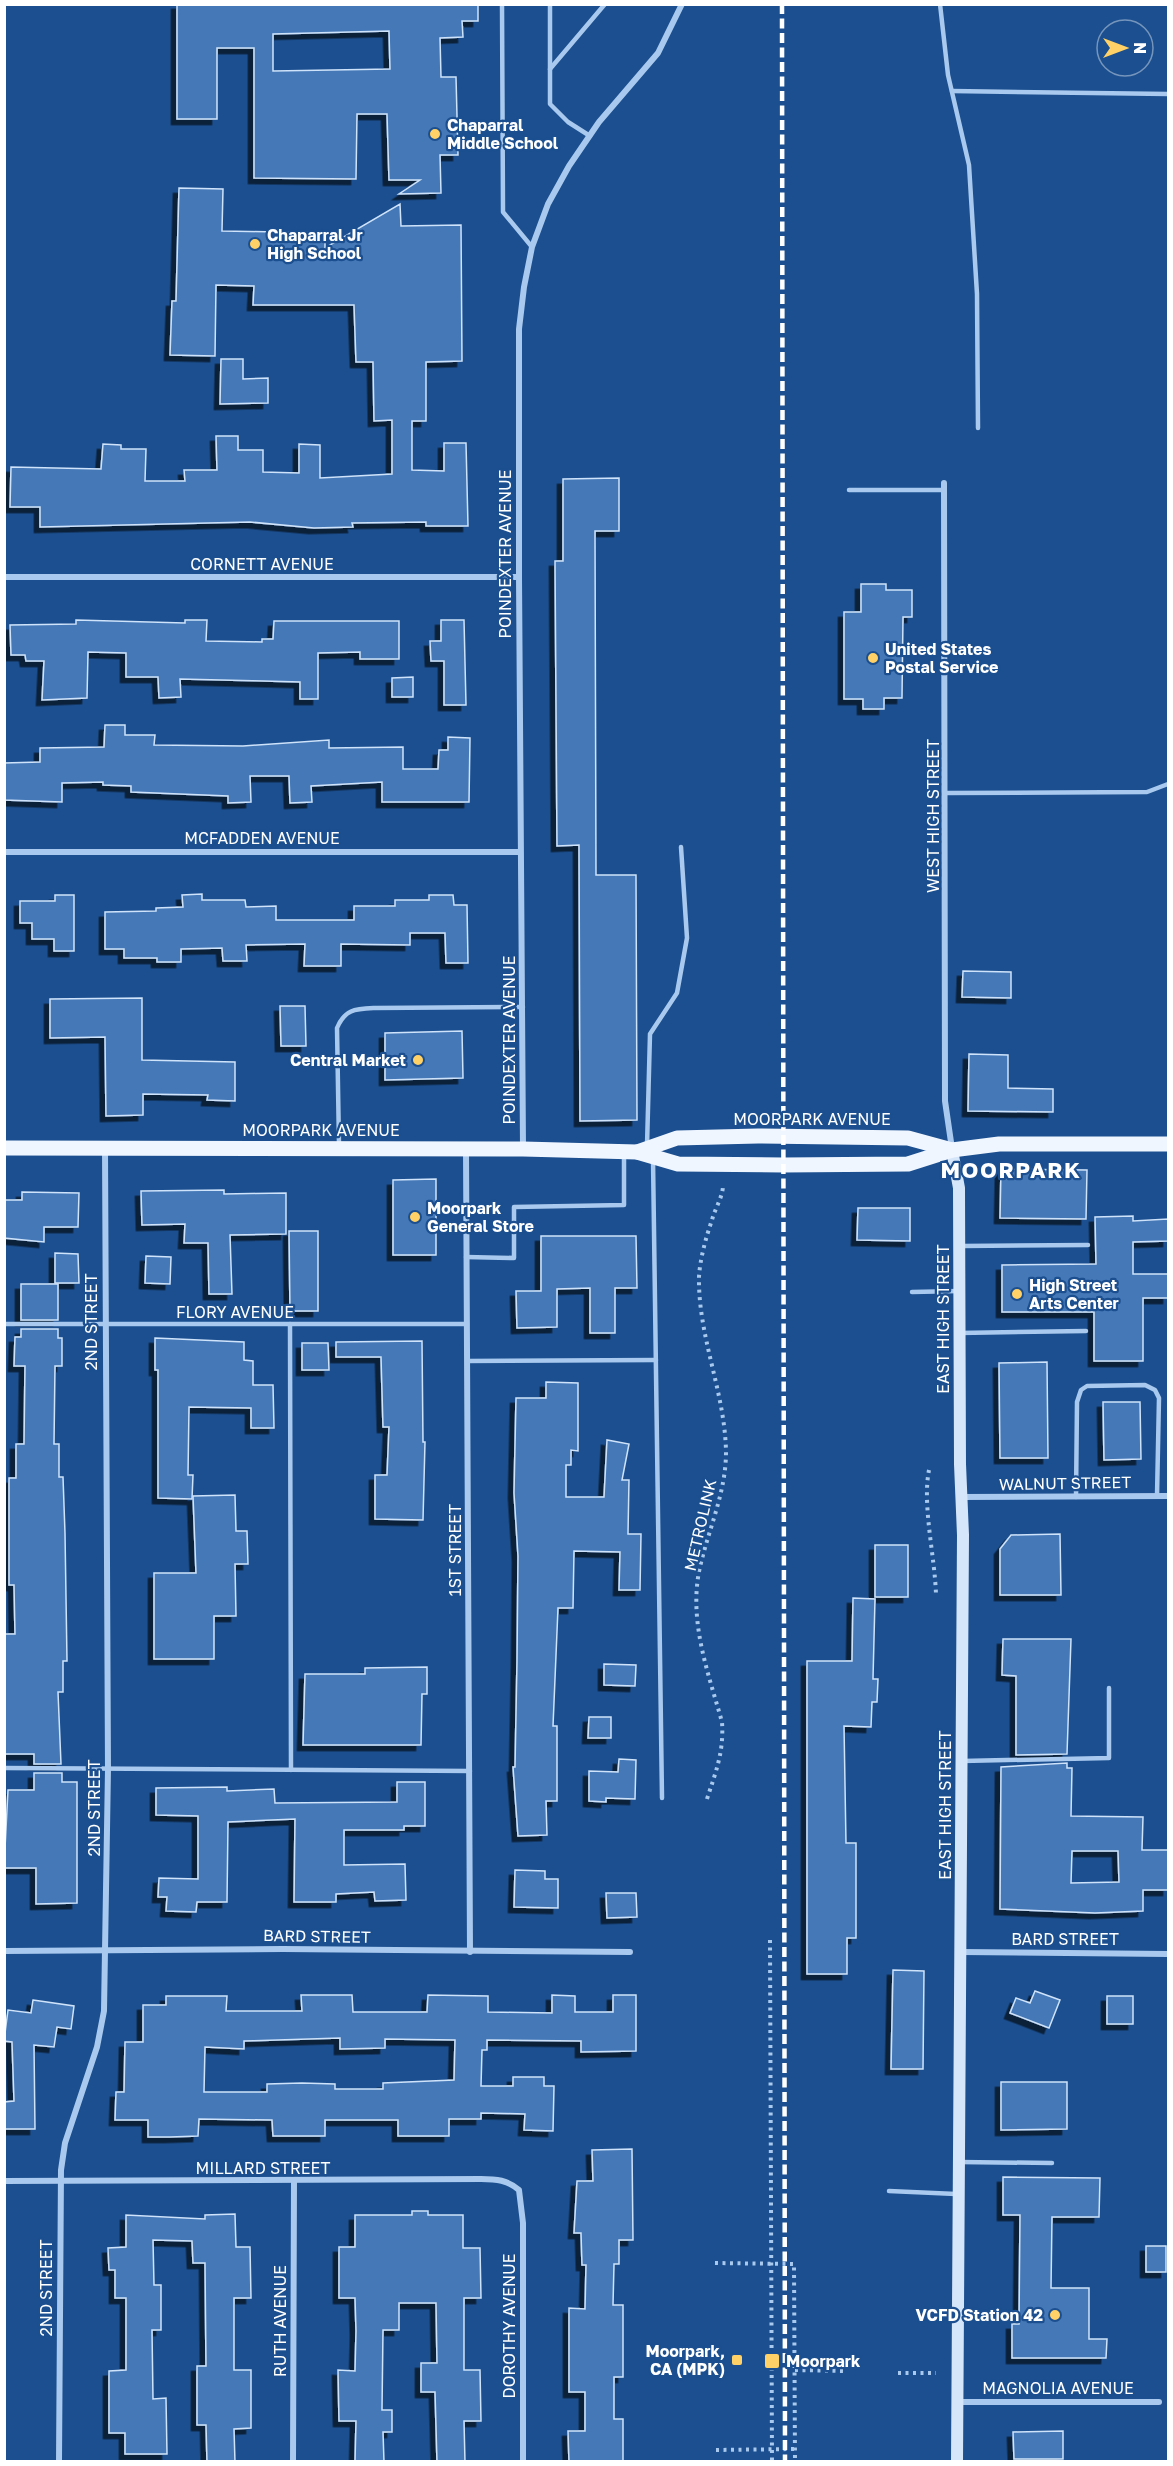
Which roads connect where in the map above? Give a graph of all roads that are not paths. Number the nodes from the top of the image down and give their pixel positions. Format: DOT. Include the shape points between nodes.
graph roads {
  1 [pos="502,4"];
  2 [pos="550,4"];
  3 [pos="605,4"];
  4 [pos="682,4"];
  5 [pos="940,4"];
  6 [pos="550,69"];
  7 [pos="952,91"];
  8 [pos="1168,94"];
  9 [pos="590,136"];
  10 [pos="532,247"];
  11 [pos="978,428"];
  12 [pos="944,487"];
  13 [pos="849,490"];
  14 [pos="4,577"];
  15 [pos="519,577"];
  16 [pos="1168,784"];
  17 [pos="947,793"];
  18 [pos="681,847"];
  19 [pos="4,852"];
  20 [pos="519,852"];
  21 [pos="522,1007"];
  22 [pos="1168,1144"];
  23 [pos="4,1148"];
  24 [pos="105,1148"];
  25 [pos="339,1148"];
  26 [pos="465,1149"];
  27 [pos="523,1149"];
  28 [pos="952,1150"];
  29 [pos="640,1152"];
  30 [pos="1088,1245"];
  31 [pos="959,1246"];
  32 [pos="466,1257"];
  33 [pos="959,1291"];
  34 [pos="912,1292"];
  35 [pos="4,1324"];
  36 [pos="290,1324"];
  37 [pos="466,1324"];
  38 [pos="105,1325"];
  39 [pos="1086,1331"];
  40 [pos="959,1333"];
  41 [pos="656,1360"];
  42 [pos="467,1362"];
  43 [pos="1157,1496"];
  44 [pos="1168,1496"];
  45 [pos="961,1497"];
  46 [pos="1076,1497"];
  47 [pos="1109,1688"];
  48 [pos="962,1761"];
  49 [pos="4,1768"];
  50 [pos="108,1769"];
  51 [pos="291,1770"];
  52 [pos="470,1771"];
  53 [pos="662,1798"];
  54 [pos="106,1950"];
  55 [pos="4,1951"];
  56 [pos="470,1952"];
  57 [pos="630,1952"];
  58 [pos="961,1952"];
  59 [pos="1168,1954"];
  60 [pos="959,2162"];
  61 [pos="1052,2163"];
  62 [pos="4,2181"];
  63 [pos="294,2181"];
  64 [pos="61,2183"];
  65 [pos="519,2190"];
  66 [pos="889,2191"];
  67 [pos="959,2194"];
  68 [pos="957,2402"];
  69 [pos="1159,2402"];
  70 [pos="59,2462"];
  71 [pos="293,2462"];
  72 [pos="523,2462"];
  73 [pos="957,2462"];
  1 -- 10 [label="lane" via="503,212"];
  2 -- 6 [label="lane"];
  3 -- 6 [label="lane"];
  4 -- 9 [label="street, POINDEXTER AVENUE" via="658,53"];
  5 -- 7 [label="lane"];
  6 -- 9 [label="lane" via="550,104"];
  7 -- 8 [label="lane"];
  7 -- 11 [label="lane" via="969,165 977,294"];
  9 -- 10 [label="street, POINDEXTER AVENUE" via="548,204"];
  10 -- 15 [label="street, POINDEXTER AVENUE" via="519,329"];
  12 -- 13 [label="lane"];
  12 -- 17 [label="street, WEST HIGH STREET"];
  14 -- 15 [label="street, CORNETT AVENUE"];
  15 -- 20 [label="street, POINDEXTER AVENUE"];
  16 -- 17 [label="lane" via="1147,792"];
  17 -- 28 [label="street, WEST HIGH STREET" via="945,1101"];
  18 -- 29 [label="lane" via="687,938 677,993 650,1034"];
  19 -- 20 [label="street, MCFADDEN AVENUE"];
  20 -- 21 [label="street, POINDEXTER AVENUE"];
  21 -- 25 [label="lane" via="375,1008 353,1009 343,1015 337,1028"];
  21 -- 27 [label="street, POINDEXTER AVENUE"];
  22 -- 28 [label="main road, MOORPARK AVENUE" via="999,1144"];
  23 -- 24 [label="main road, MOORPARK AVENUE"];
  24 -- 25 [label="main road, MOORPARK AVENUE"];
  24 -- 38 [label="street, 2ND STREET"];
  25 -- 26 [label="main road, MOORPARK AVENUE"];
  26 -- 27 [label="main road, MOORPARK AVENUE"];
  26 -- 32 [label="street, 1ST STREET"];
  27 -- 29 [label="main road, MOORPARK AVENUE"];
  28 -- 29 [label="main road, MOORPARK AVENUE" via="908,1164 678,1164"];
  28 -- 29 [label="main road, MOORPARK AVENUE" via="908,1138 782,1136 677,1138"];
  28 -- 31 [label="street, EAST HIGH STREET" via="959,1188"];
  29 -- 32 [label="lane" via="624,1205 514,1207 514,1258"];
  29 -- 41 [label="lane"];
  30 -- 31 [label="lane"];
  31 -- 33 [label="street, EAST HIGH STREET"];
  32 -- 37 [label="street, 1ST STREET"];
  33 -- 34 [label="lane"];
  33 -- 40 [label="street, EAST HIGH STREET"];
  35 -- 38 [label="lane, FLORY AVENUE"];
  36 -- 37 [label="lane, FLORY AVENUE"];
  36 -- 38 [label="lane, FLORY AVENUE"];
  36 -- 51 [label="lane"];
  37 -- 42 [label="street, 1ST STREET"];
  38 -- 50 [label="street, 2ND STREET"];
  39 -- 40 [label="lane"];
  40 -- 45 [label="street, EAST HIGH STREET"];
  41 -- 42 [label="lane"];
  41 -- 53 [label="lane"];
  42 -- 52 [label="street, 1ST STREET"];
  43 -- 44 [label="street, WALNUT STREET"];
  43 -- 46 [label="street, WALNUT STREET"];
  43 -- 46 [label="lane" via="1159,1398 1155,1390 1145,1385 1087,1386 1082,1390 1077,1402"];
  45 -- 46 [label="street, WALNUT STREET"];
  45 -- 48 [label="street, EAST HIGH STREET"];
  47 -- 48 [label="lane" via="1109,1758"];
  48 -- 58 [label="street, EAST HIGH STREET"];
  49 -- 50 [label="lane"];
  50 -- 51 [label="lane"];
  50 -- 54 [label="street, 2ND STREET"];
  51 -- 52 [label="lane"];
  52 -- 56 [label="street, 1ST STREET"];
  54 -- 55 [label="street, BARD STREET"];
  54 -- 56 [label="street, BARD STREET"];
  54 -- 64 [label="street, 2ND STREET" via="101,2031 65,2144"];
  56 -- 57 [label="street, BARD STREET"];
  58 -- 59 [label="street, BARD STREET"];
  58 -- 60 [label="street, EAST HIGH STREET"];
  60 -- 61 [label="lane"];
  60 -- 67 [label="street, EAST HIGH STREET"];
  62 -- 64 [label="street, MILLARD STREET"];
  63 -- 64 [label="street, MILLARD STREET"];
  63 -- 65 [label="street, MILLARD STREET" via="500,2179"];
  63 -- 71 [label="street, RUTH AVENUE"];
  64 -- 70 [label="street, 2ND STREET"];
  65 -- 72 [label="street, DOROTHY AVENUE" via="523,2223"];
  66 -- 67 [label="lane"];
  67 -- 68 [label="street, EAST HIGH STREET"];
  68 -- 69 [label="street, MAGNOLIA AVENUE"];
  68 -- 73 [label="street, EAST HIGH STREET"];
}
